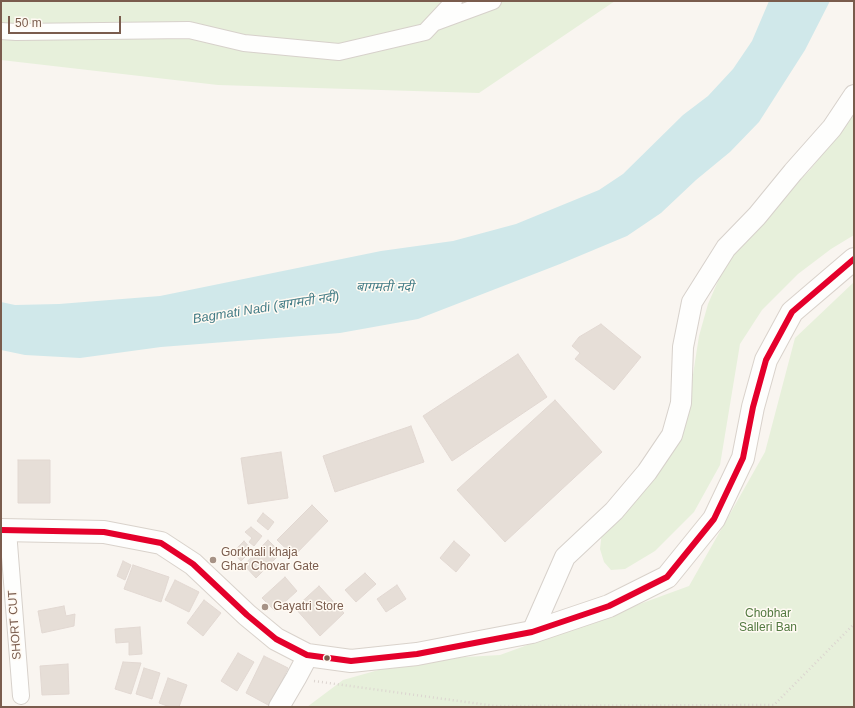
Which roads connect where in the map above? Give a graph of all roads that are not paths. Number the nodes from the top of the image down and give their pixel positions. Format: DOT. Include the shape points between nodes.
graph roads {
  1 [pos="454,1"];
  2 [pos="493,1"];
  3 [pos="432,23"];
  4 [pos="1,31"];
  5 [pos="854,95"];
  6 [pos="854,259"];
  7 [pos="5,530"];
  8 [pos="532,632"];
  9 [pos="307,655"];
  10 [pos="21,696"];
  11 [pos="279,707"];
  1 -- 3 [label="street"];
  2 -- 3 [label="street"];
  3 -- 4 [label="street" via="424,32 339,52 244,43 189,30"];
  5 -- 8 [label="street" via="832,128 757,216 726,248 692,302 683,347 681,403 672,435 647,472 614,511 565,557"];
  6 -- 8 [label="main road" via="792,312 766,360 743,458 714,519 667,577 609,606"];
  7 -- 9 [label="main road" via="104,532 161,543 193,564 276,639"];
  7 -- 10 [label="street, SHORT CUT"];
  8 -- 9 [label="main road" via="417,654 351,661"];
  9 -- 11 [label="street"];
}
